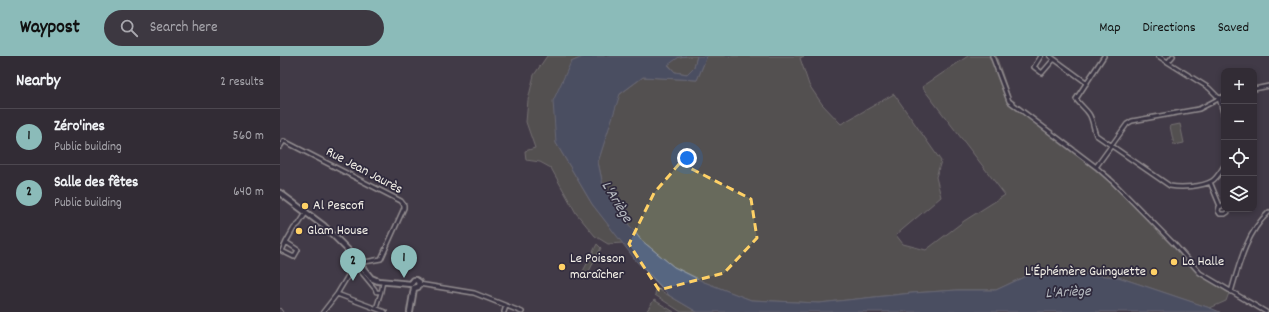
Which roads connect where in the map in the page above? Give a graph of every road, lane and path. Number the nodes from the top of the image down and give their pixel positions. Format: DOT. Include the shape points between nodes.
graph roads {
  1 [pos="992,56"];
  2 [pos="1040,56"];
  3 [pos="1050,56"];
  4 [pos="1104,56"];
  5 [pos="1158,56"];
  6 [pos="1173,56"];
  7 [pos="1054,59"];
  8 [pos="1168,62"];
  9 [pos="1087,83"];
  10 [pos="1269,86"];
  11 [pos="1257,88"];
  12 [pos="1219,98"];
  13 [pos="1221,105"];
  14 [pos="1113,145"];
  15 [pos="280,147"];
  16 [pos="1096,167"];
  17 [pos="1221,171"];
  18 [pos="1210,182"];
  19 [pos="280,193"];
  20 [pos="1220,206"];
  21 [pos="1227,212"];
  22 [pos="1269,212"];
  23 [pos="306,213"];
  24 [pos="286,242"];
  25 [pos="357,264"];
  26 [pos="383,282"];
  27 [pos="419,284"];
  28 [pos="412,286"];
  29 [pos="381,292"];
  30 [pos="1231,292"];
  31 [pos="337,294"];
  32 [pos="506,306"];
  33 [pos="376,308"];
  34 [pos="323,312"];
  35 [pos="385,312"];
  36 [pos="410,312"];
  37 [pos="504,312"];
  38 [pos="522,312"];
  39 [pos="1266,312"];
  1 -- 16 [label="street" via="1009,101"];
  2 -- 7 [label="street" via="1034,67 1042,73"];
  3 -- 7 [label="street"];
  4 -- 9 [label="street"];
  5 -- 8 [label="street"];
  6 -- 8 [label="street"];
  7 -- 9 [label="street"];
  8 -- 12 [label="street" via="1209,88"];
  9 -- 14 [label="street" via="1076,99 1089,114 1096,135"];
  10 -- 11 [label="street"];
  12 -- 13 [label="street"];
  12 -- 14 [label="street" via="1199,109 1127,124"];
  14 -- 16 [label="street"];
  14 -- 18 [label="street" via="1170,186 1189,187"];
  15 -- 25 [label="street, Rue Jean Jaurès" via="284,141 401,201 404,205 381,259"];
  16 -- 30 [label="street" via="1175,244 1200,273"];
  17 -- 18 [label="street"];
  18 -- 20 [label="street"];
  19 -- 23 [label="main road"];
  20 -- 21 [label="street" via="1218,211 1222,214"];
  22 -- 30 [label="street" via="1262,218 1251,237"];
  23 -- 24 [label="street"];
  23 -- 25 [label="main road" via="324,226"];
  24 -- 24 [label="street" via="282,251 294,257 298,250"];
  25 -- 26 [label="main road" via="372,278"];
  25 -- 29 [label="street" via="376,292"];
  25 -- 31 [label="street"];
  26 -- 28 [label="main road"];
  26 -- 29 [label="street"];
  27 -- 28 [label="main road" via="418,287"];
  27 -- 28 [label="main road" via="416,280"];
  27 -- 32 [label="street" via="474,293"];
  28 -- 36 [label="main road"];
  29 -- 33 [label="street"];
  30 -- 39 [label="street"];
  31 -- 33 [label="street"];
  31 -- 34 [label="street"];
  32 -- 37 [label="street"];
  32 -- 38 [label="street"];
  33 -- 35 [label="street"];
}
